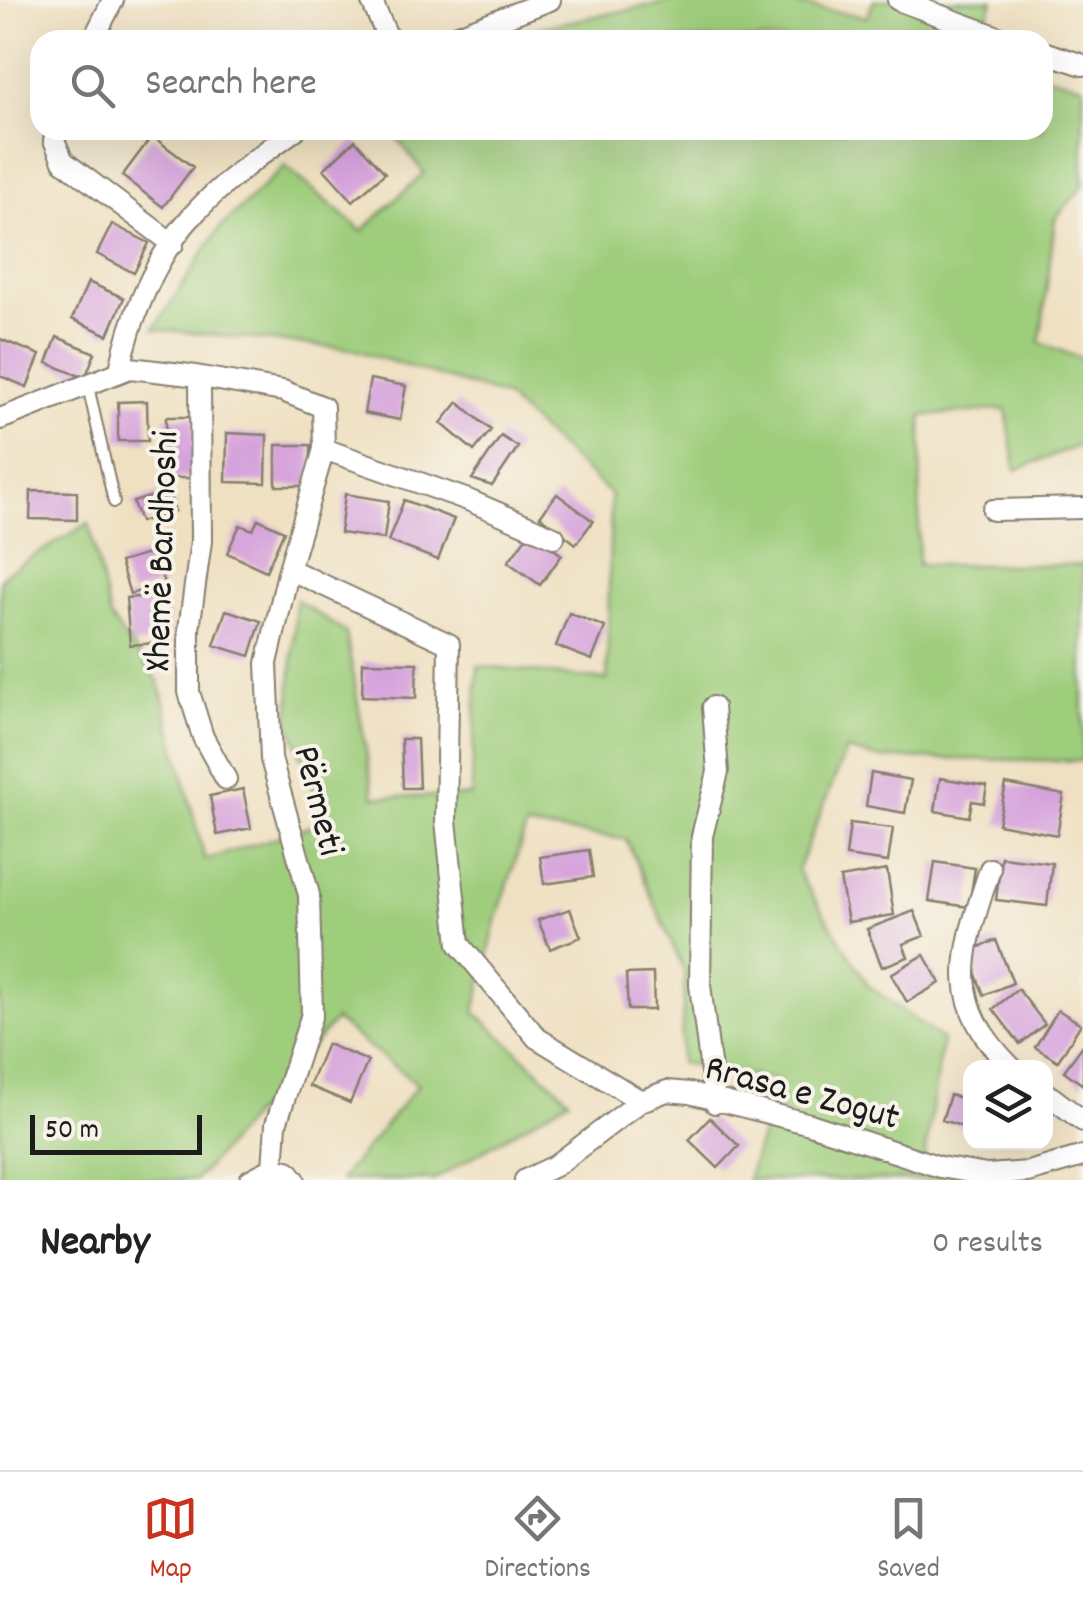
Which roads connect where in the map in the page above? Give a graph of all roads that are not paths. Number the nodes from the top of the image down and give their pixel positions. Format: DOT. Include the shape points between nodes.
graph roads {
  1 [pos="112,0"];
  2 [pos="371,0"];
  3 [pos="486,0"];
  4 [pos="550,0"];
  5 [pos="898,0"];
  6 [pos="489,22"];
  7 [pos="98,30"];
  8 [pos="384,30"];
  9 [pos="469,30"];
  10 [pos="979,30"];
  11 [pos="1053,55"];
  12 [pos="1083,65"];
  13 [pos="54,140"];
  14 [pos="282,140"];
  15 [pos="173,244"];
  16 [pos="120,370"];
  17 [pos="200,377"];
  18 [pos="88,386"];
  19 [pos="0,419"];
  20 [pos="324,449"];
  21 [pos="114,502"];
  22 [pos="1083,508"];
  23 [pos="992,510"];
  24 [pos="554,537"];
  25 [pos="289,568"];
  26 [pos="714,706"];
  27 [pos="226,779"];
  28 [pos="990,869"];
  29 [pos="1004,1060"];
  30 [pos="1053,1098"];
  31 [pos="641,1101"];
  32 [pos="716,1102"];
  33 [pos="1083,1121"];
  34 [pos="1083,1156"];
  35 [pos="273,1168"];
  36 [pos="250,1180"];
  37 [pos="295,1180"];
  38 [pos="525,1180"];
  1 -- 7 [label="street"];
  2 -- 8 [label="street"];
  3 -- 6 [label="street"];
  4 -- 6 [label="street"];
  5 -- 10 [label="street"];
  6 -- 9 [label="street"];
  11 -- 12 [label="street"];
  13 -- 15 [label="street" via="63,160"];
  14 -- 15 [label="street" via="190,217"];
  15 -- 16 [label="street" via="135,309"];
  16 -- 17 [label="street, Përmeti"];
  16 -- 18 [label="street"];
  17 -- 20 [label="street, Përmeti" via="283,392 323,407"];
  17 -- 27 [label="street, Xhemë Bardhoshi" via="201,541 188,692"];
  18 -- 19 [label="street"];
  18 -- 21 [label="lane"];
  20 -- 24 [label="street"];
  20 -- 25 [label="street, Përmeti"];
  22 -- 23 [label="street"];
  25 -- 31 [label="street" via="449,644 446,821 459,944 538,1038"];
  25 -- 35 [label="street, Përmeti" via="267,663 271,759 309,894 312,1014 276,1124"];
  26 -- 32 [label="street" via="718,772 702,836 700,985"];
  28 -- 29 [label="street" via="963,969 978,1028"];
  30 -- 33 [label="street"];
  31 -- 32 [label="street, Rrasa e Zogut" via="667,1091"];
  31 -- 38 [label="street, Rrasa e Zogut" via="555,1166"];
  32 -- 34 [label="street, Rrasa e Zogut" via="810,1124 940,1167 1028,1172"];
  35 -- 36 [label="street"];
  35 -- 37 [label="street"];
}
